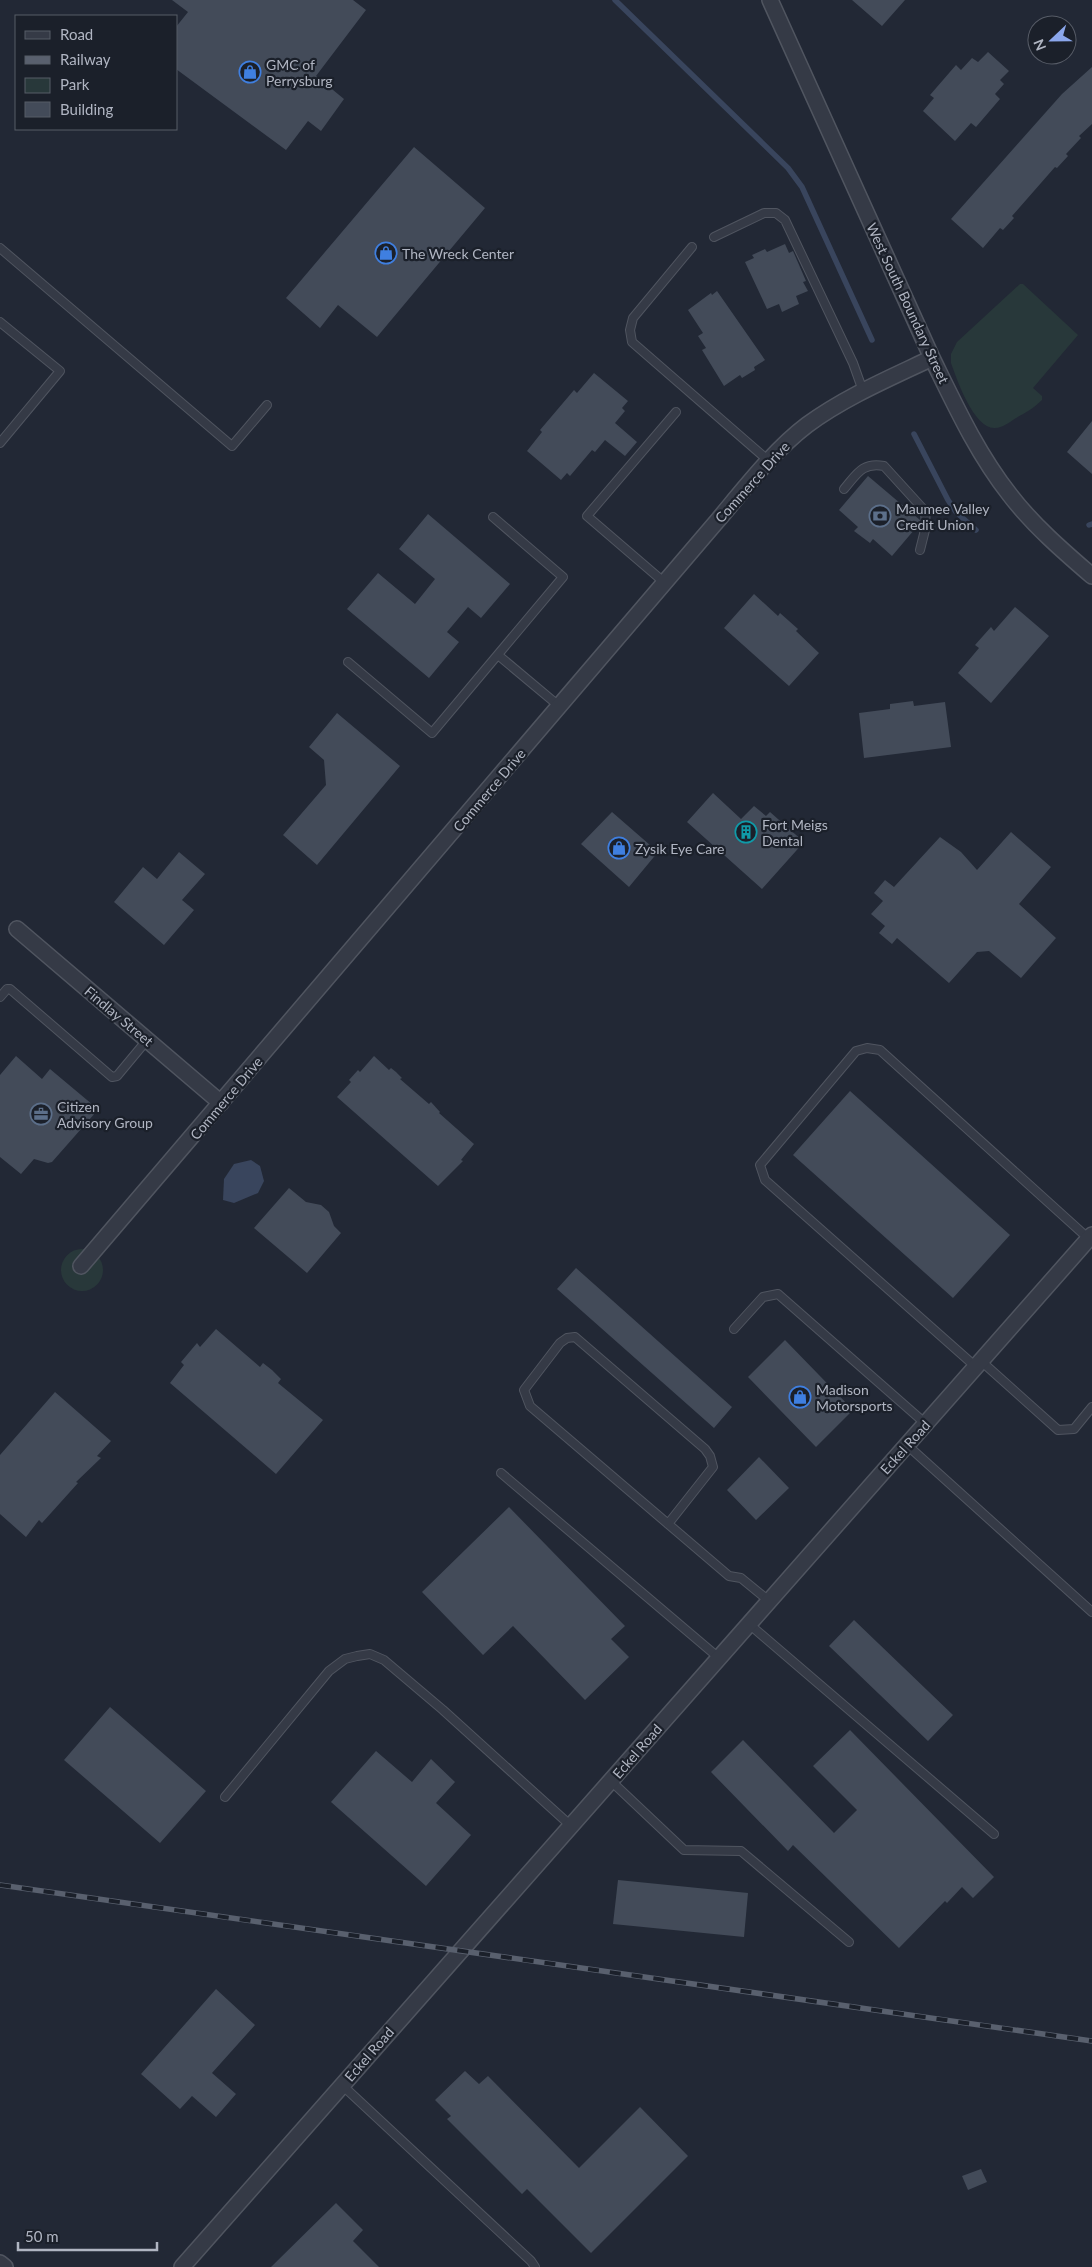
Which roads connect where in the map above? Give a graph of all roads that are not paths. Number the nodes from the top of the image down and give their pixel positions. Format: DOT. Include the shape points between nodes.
graph roads {
  1 [pos="770,0"];
  2 [pos="714,237"];
  3 [pos="692,247"];
  4 [pos="0,248"];
  5 [pos="0,322"];
  6 [pos="932,358"];
  7 [pos="862,392"];
  8 [pos="267,405"];
  9 [pos="676,412"];
  10 [pos="0,442"];
  11 [pos="770,462"];
  12 [pos="844,489"];
  13 [pos="493,517"];
  14 [pos="920,550"];
  15 [pos="1092,576"];
  16 [pos="665,583"];
  17 [pos="498,655"];
  18 [pos="348,662"];
  19 [pos="559,706"];
  20 [pos="17,929"];
  21 [pos="0,997"];
  22 [pos="147,1040"];
  23 [pos="221,1103"];
  24 [pos="1090,1237"];
  25 [pos="82,1266"];
  26 [pos="734,1330"];
  27 [pos="979,1364"];
  28 [pos="1092,1407"];
  29 [pos="926,1424"];
  30 [pos="907,1446"];
  31 [pos="500,1473"];
  32 [pos="668,1524"];
  33 [pos="769,1601"];
  34 [pos="1092,1612"];
  35 [pos="749,1624"];
  36 [pos="718,1658"];
  37 [pos="610,1780"];
  38 [pos="225,1798"];
  39 [pos="570,1825"];
  40 [pos="994,1834"];
  41 [pos="849,1942"];
  42 [pos="342,2085"];
  43 [pos="0,2263"];
  44 [pos="5,2267"];
  45 [pos="182,2267"];
  46 [pos="535,2267"];
  1 -- 6 [label="street, West South Boundary Street"];
  2 -- 7 [label="lane" via="764,213 776,213 785,220 853,363"];
  3 -- 11 [label="lane" via="633,318 632,342"];
  4 -- 8 [label="lane" via="232,446"];
  5 -- 10 [label="lane" via="60,371"];
  6 -- 7 [label="street, Commerce Drive"];
  6 -- 15 [label="street, West South Boundary Street" via="984,459 1010,495 1057,545"];
  7 -- 11 [label="street, Commerce Drive" via="806,426"];
  9 -- 16 [label="lane" via="587,516"];
  11 -- 16 [label="street, Commerce Drive"];
  12 -- 14 [label="lane" via="864,467 884,466 925,511 926,526"];
  13 -- 17 [label="lane" via="563,577"];
  16 -- 19 [label="street, Commerce Drive"];
  17 -- 18 [label="lane" via="432,733"];
  17 -- 19 [label="lane"];
  19 -- 23 [label="street, Commerce Drive"];
  20 -- 22 [label="street, Findlay Street"];
  21 -- 22 [label="lane" via="10,989 112,1077 117,1076"];
  22 -- 23 [label="street, Findlay Street"];
  23 -- 25 [label="street, Commerce Drive"];
  24 -- 27 [label="street, Eckel Road"];
  24 -- 27 [label="lane" via="880,1050 866,1048 856,1051 760,1165 765,1180"];
  26 -- 29 [label="lane" via="764,1297 778,1294"];
  27 -- 28 [label="lane" via="1058,1430 1074,1429"];
  27 -- 29 [label="street, Eckel Road"];
  29 -- 30 [label="street, Eckel Road"];
  30 -- 33 [label="street, Eckel Road"];
  30 -- 34 [label="lane"];
  31 -- 36 [label="lane"];
  32 -- 32 [label="lane" via="530,1406 524,1390 567,1338 575,1336 710,1456 712,1467"];
  32 -- 33 [label="lane" via="729,1576 741,1578"];
  33 -- 35 [label="street, Eckel Road"];
  35 -- 36 [label="street, Eckel Road"];
  35 -- 40 [label="lane"];
  36 -- 37 [label="street, Eckel Road"];
  37 -- 39 [label="street, Eckel Road"];
  37 -- 41 [label="lane" via="684,1850 741,1851"];
  38 -- 39 [label="lane" via="329,1671 345,1660 370,1654 384,1660 443,1710"];
  39 -- 42 [label="street, Eckel Road"];
  42 -- 45 [label="street, Eckel Road"];
  42 -- 46 [label="lane"];
  43 -- 44 [label="street"];
}
